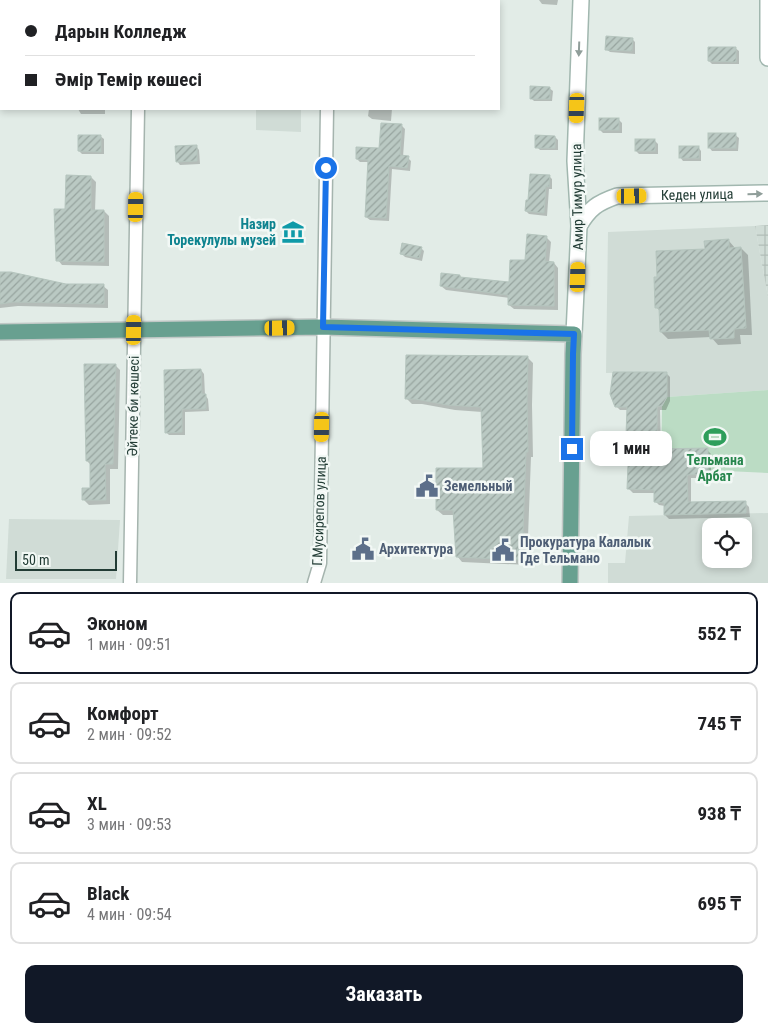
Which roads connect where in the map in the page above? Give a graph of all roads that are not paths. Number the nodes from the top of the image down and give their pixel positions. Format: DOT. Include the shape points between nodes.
graph roads {
  1 [pos="581,0"];
  2 [pos="768,0"];
  3 [pos="768,58"];
  4 [pos="138,110"];
  5 [pos="327,110"];
  6 [pos="768,193"];
  7 [pos="579,226"];
  8 [pos="323,327"];
  9 [pos="134,330"];
  10 [pos="0,332"];
  11 [pos="574,334"];
  12 [pos="130,583"];
  13 [pos="314,583"];
  14 [pos="570,583"];
  1 -- 7 [label="main road, Амир Тимур улица, one-way" via="575,161"];
  2 -- 3 [label="main road"];
  4 -- 9 [label="street, Әйтеке би көшесі"];
  5 -- 8 [label="street, Г.Мусирепов улица"];
  7 -- 6 [label="main road, Кеден улица, one-way" via="587,212 599,202 617,196"];
  7 -- 11 [label="main road, Амир Тимур улица"];
  8 -- 9 [label="main road"];
  8 -- 11 [label="main road"];
  8 -- 13 [label="street, Г.Мусирепов улица" via="320,563"];
  9 -- 10 [label="main road"];
  9 -- 12 [label="street, Әйтеке би көшесі"];
  11 -- 14 [label="main road"];
}
